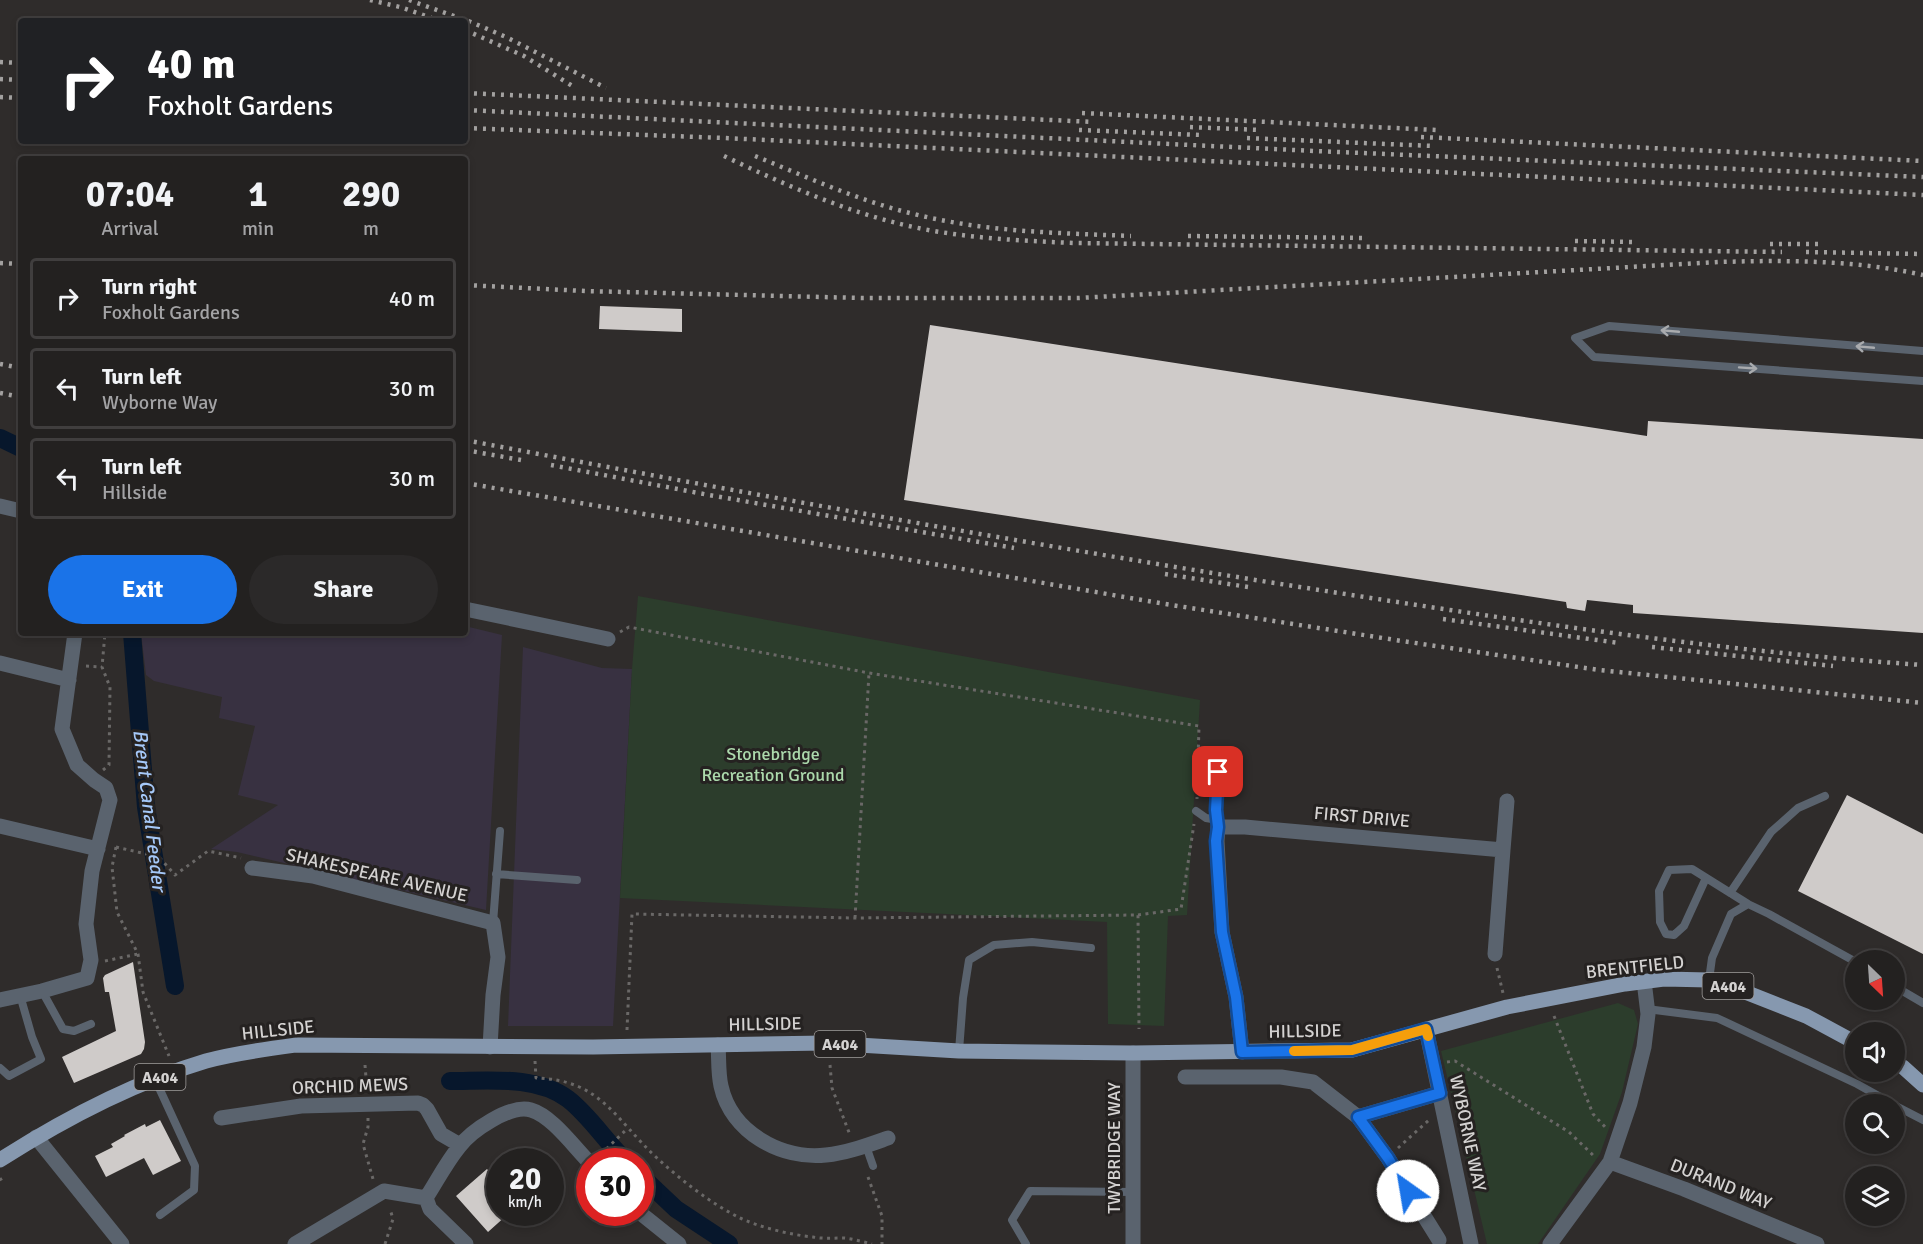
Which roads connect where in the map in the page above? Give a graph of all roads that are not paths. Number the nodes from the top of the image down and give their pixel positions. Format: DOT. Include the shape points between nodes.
graph roads {
  1 [pos="1923,351"];
  2 [pos="1923,381"];
  3 [pos="0,506"];
  4 [pos="18,510"];
  5 [pos="468,610"];
  6 [pos="75,636"];
  7 [pos="608,639"];
  8 [pos="0,663"];
  9 [pos="69,680"];
  10 [pos="1219,753"];
  11 [pos="1825,796"];
  12 [pos="1507,801"];
  13 [pos="1196,811"];
  14 [pos="1218,824"];
  15 [pos="0,826"];
  16 [pos="500,831"];
  17 [pos="99,847"];
  18 [pos="1503,850"];
  19 [pos="252,868"];
  20 [pos="496,874"];
  21 [pos="1706,878"];
  22 [pos="577,880"];
  23 [pos="1731,893"];
  24 [pos="1748,904"];
  25 [pos="493,923"];
  26 [pos="1091,948"];
  27 [pos="1495,954"];
  28 [pos="1845,956"];
  29 [pos="1709,980"];
  30 [pos="1644,981"];
  31 [pos="42,991"];
  32 [pos="1905,992"];
  33 [pos="20,995"];
  34 [pos="1549,998"];
  35 [pos="0,1000"];
  36 [pos="1923,1002"];
  37 [pos="1647,1009"];
  38 [pos="91,1024"];
  39 [pos="1426,1029"];
  40 [pos="1845,1037"];
  41 [pos="718,1045"];
  42 [pos="490,1047"];
  43 [pos="959,1051"];
  44 [pos="1242,1052"];
  45 [pos="1133,1053"];
  46 [pos="1905,1066"];
  47 [pos="0,1068"];
  48 [pos="1905,1070"];
  49 [pos="1923,1070"];
  50 [pos="1185,1077"];
  51 [pos="155,1079"];
  52 [pos="1923,1085"];
  53 [pos="1876,1094"];
  54 [pos="1441,1100"];
  55 [pos="1905,1110"];
  56 [pos="1358,1117"];
  57 [pos="221,1118"];
  58 [pos="1923,1120"];
  59 [pos="36,1137"];
  60 [pos="888,1138"];
  61 [pos="460,1145"];
  62 [pos="863,1146"];
  63 [pos="576,1148"];
  64 [pos="0,1160"];
  65 [pos="1608,1164"];
  66 [pos="873,1166"];
  67 [pos="1134,1192"];
  68 [pos="426,1198"];
  69 [pos="160,1215"];
  70 [pos="654,1224"];
  71 [pos="1439,1240"];
  72 [pos="122,1244"];
  73 [pos="295,1244"];
  74 [pos="466,1244"];
  75 [pos="679,1244"];
  76 [pos="1026,1244"];
  77 [pos="1133,1244"];
  78 [pos="1471,1244"];
  79 [pos="1550,1244"];
  80 [pos="1817,1244"];
  1 -- 2 [label="lane, one-way" via="1609,326 1575,338 1594,357"];
  3 -- 4 [label="street"];
  5 -- 7 [label="street"];
  6 -- 9 [label="street"];
  8 -- 9 [label="street"];
  9 -- 17 [label="street" via="62,729 77,765 106,788 110,800"];
  10 -- 14 [label="lane"];
  11 -- 23 [label="lane" via="1798,808 1771,832"];
  12 -- 18 [label="street"];
  13 -- 14 [label="lane"];
  14 -- 18 [label="street, FIRST DRIVE"];
  14 -- 44 [label="street" via="1222,932 1236,997"];
  15 -- 17 [label="street"];
  16 -- 20 [label="lane"];
  17 -- 31 [label="street" via="86,924 89,971"];
  18 -- 27 [label="street"];
  19 -- 25 [label="street, SHAKESPEARE AVENUE" via="313,876"];
  20 -- 22 [label="lane"];
  20 -- 25 [label="lane"];
  21 -- 21 [label="lane" via="1684,926 1674,935 1666,934 1660,922 1659,891 1669,870 1692,869"];
  21 -- 23 [label="lane"];
  23 -- 24 [label="lane"];
  24 -- 28 [label="lane"];
  24 -- 29 [label="lane" via="1731,914 1712,958"];
  25 -- 42 [label="street" via="498,957"];
  26 -- 43 [label="lane" via="1032,942 994,945 969,960"];
  29 -- 30 [label="main road, BRENTFIELD / A404"];
  29 -- 40 [label="main road, BRENTFIELD / A404" via="1788,1008"];
  30 -- 34 [label="main road, BRENTFIELD / A404"];
  30 -- 37 [label="street"];
  31 -- 33 [label="street"];
  31 -- 38 [label="lane" via="63,1029 75,1031"];
  32 -- 36 [label="lane"];
  33 -- 35 [label="street"];
  33 -- 47 [label="lane" via="41,1059 9,1076"];
  34 -- 39 [label="main road, HILLSIDE / A404"];
  37 -- 53 [label="lane" via="1717,1018"];
  37 -- 65 [label="street" via="1644,1047 1630,1103"];
  39 -- 44 [label="main road, HILLSIDE / A404" via="1352,1050"];
  39 -- 54 [label="street, WYBORNE WAY"];
  41 -- 42 [label="main road, HILLSIDE / A404"];
  41 -- 43 [label="main road, HILLSIDE / A404" via="825,1043"];
  41 -- 62 [label="street" via="725,1101 758,1140 793,1155 826,1155"];
  42 -- 51 [label="main road, HILLSIDE / A404" via="296,1045 249,1051"];
  43 -- 45 [label="main road, HILLSIDE / A404"];
  44 -- 45 [label="main road, HILLSIDE / A404"];
  45 -- 67 [label="street, TWYBRIDGE WAY"];
  46 -- 49 [label="main road"];
  48 -- 52 [label="main road"];
  50 -- 56 [label="street" via="1281,1077 1312,1082"];
  51 -- 59 [label="main road, HILLSIDE / A404" via="94,1105"];
  51 -- 69 [label="lane" via="195,1166 194,1190"];
  54 -- 56 [label="street"];
  54 -- 78 [label="street, WYBORNE WAY"];
  55 -- 58 [label="lane"];
  56 -- 71 [label="street"];
  57 -- 61 [label="street, ORCHID MEWS" via="301,1106 418,1103 441,1134"];
  59 -- 64 [label="main road, HILLSIDE / A404"];
  59 -- 72 [label="street"];
  60 -- 62 [label="street"];
  61 -- 63 [label="street" via="494,1119 511,1111 530,1110 549,1120"];
  61 -- 68 [label="street"];
  62 -- 66 [label="lane"];
  65 -- 79 [label="street"];
  65 -- 80 [label="street, DURAND WAY" via="1684,1189"];
  67 -- 76 [label="lane" via="1030,1191 1012,1220"];
  67 -- 77 [label="street, TWYBRIDGE WAY"];
  68 -- 73 [label="street" via="384,1191"];
  68 -- 74 [label="street" via="430,1209"];
  70 -- 75 [label="street"];
}
